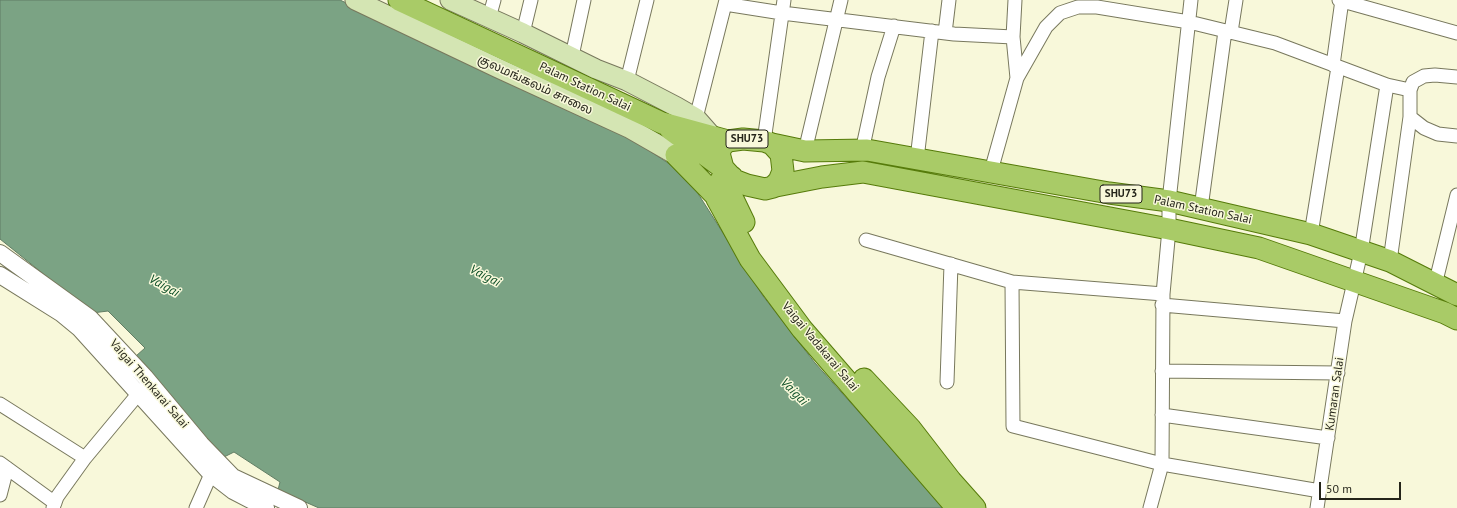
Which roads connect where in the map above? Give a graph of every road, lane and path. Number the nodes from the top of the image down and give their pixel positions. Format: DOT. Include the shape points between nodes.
graph roads {
  1 [pos="355,0"];
  2 [pos="399,0"];
  3 [pos="450,0"];
  4 [pos="531,0"];
  5 [pos="584,0"];
  6 [pos="647,0"];
  7 [pos="841,0"];
  8 [pos="949,0"];
  9 [pos="1014,0"];
  10 [pos="1191,0"];
  11 [pos="1236,0"];
  12 [pos="1341,0"];
  13 [pos="725,2"];
  14 [pos="783,6"];
  15 [pos="491,9"];
  16 [pos="837,20"];
  17 [pos="1190,22"];
  18 [pos="894,26"];
  19 [pos="932,31"];
  20 [pos="1228,31"];
  21 [pos="945,32"];
  22 [pos="523,33"];
  23 [pos="1457,33"];
  24 [pos="1013,37"];
  25 [pos="572,56"];
  26 [pos="1335,66"];
  27 [pos="1017,78"];
  28 [pos="1457,78"];
  29 [pos="627,81"];
  30 [pos="1387,85"];
  31 [pos="1410,90"];
  32 [pos="1410,117"];
  33 [pos="696,118"];
  34 [pos="662,123"];
  35 [pos="1457,136"];
  36 [pos="720,138"];
  37 [pos="768,143"];
  38 [pos="862,150"];
  39 [pos="805,151"];
  40 [pos="676,155"];
  41 [pos="917,159"];
  42 [pos="724,170"];
  43 [pos="991,171"];
  44 [pos="770,187"];
  45 [pos="1457,195"];
  46 [pos="716,196"];
  47 [pos="1169,201"];
  48 [pos="1201,208"];
  49 [pos="1169,229"];
  50 [pos="749,231"];
  51 [pos="1311,234"];
  52 [pos="866,240"];
  53 [pos="1361,252"];
  54 [pos="0,253"];
  55 [pos="1390,262"];
  56 [pos="950,264"];
  57 [pos="0,274"];
  58 [pos="1354,281"];
  59 [pos="1012,282"];
  60 [pos="1434,285"];
  61 [pos="1457,295"];
  62 [pos="1163,299"];
  63 [pos="1457,319"];
  64 [pos="1345,321"];
  65 [pos="1162,371"];
  66 [pos="1338,373"];
  67 [pos="947,382"];
  68 [pos="139,393"];
  69 [pos="0,404"];
  70 [pos="1162,415"];
  71 [pos="1328,438"];
  72 [pos="85,458"];
  73 [pos="1162,464"];
  74 [pos="4,466"];
  75 [pos="211,474"];
  76 [pos="1320,491"];
  77 [pos="0,495"];
  78 [pos="54,505"];
  79 [pos="196,508"];
  80 [pos="266,508"];
  81 [pos="299,508"];
  82 [pos="957,508"];
  83 [pos="975,508"];
  84 [pos="1150,508"];
  85 [pos="1317,508"];
  1 -- 40 [label="main road, குலமங்கலம் சாலை" via="629,128"];
  2 -- 34 [label="main road, Palam Station Salai / SHU73"];
  3 -- 15 [label="main road"];
  4 -- 22 [label="street"];
  5 -- 25 [label="street"];
  6 -- 29 [label="street"];
  7 -- 16 [label="street"];
  8 -- 21 [label="street"];
  9 -- 24 [label="street"];
  10 -- 17 [label="street"];
  11 -- 20 [label="street"];
  12 -- 23 [label="street"];
  12 -- 26 [label="street"];
  13 -- 14 [label="street"];
  13 -- 33 [label="street"];
  14 -- 16 [label="street"];
  14 -- 37 [label="street"];
  15 -- 22 [label="main road"];
  16 -- 18 [label="street"];
  16 -- 39 [label="street"];
  17 -- 20 [label="street"];
  17 -- 27 [label="street" via="1097,7 1078,8 1060,13 1046,28"];
  17 -- 47 [label="street"];
  18 -- 19 [label="street"];
  18 -- 38 [label="street" via="878,77"];
  19 -- 21 [label="street"];
  19 -- 41 [label="street"];
  20 -- 26 [label="street" via="1275,43"];
  20 -- 48 [label="street"];
  21 -- 24 [label="street"];
  22 -- 25 [label="main road"];
  24 -- 27 [label="street"];
  25 -- 29 [label="main road"];
  26 -- 30 [label="street"];
  26 -- 51 [label="street"];
  27 -- 43 [label="street"];
  28 -- 31 [label="street" via="1424,76 1413,82"];
  29 -- 33 [label="main road"];
  30 -- 31 [label="street"];
  30 -- 53 [label="street, Kumaran Salai"];
  31 -- 32 [label="street"];
  32 -- 35 [label="street" via="1424,128 1438,134"];
  32 -- 55 [label="street"];
  33 -- 36 [label="main road"];
  34 -- 36 [label="main road, Palam Station Salai / SHU73"];
  34 -- 42 [label="main road, Palam Station Salai / SHU73"];
  36 -- 37 [label="main road, SHU73"];
  36 -- 42 [label="main road, SHU73" via="722,146 719,153"];
  37 -- 39 [label="main road, Palam Station Salai / SHU73"];
  37 -- 44 [label="main road, SHU73" via="781,154 784,165 782,176"];
  38 -- 39 [label="main road, Palam Station Salai / SHU73"];
  38 -- 41 [label="main road, Palam Station Salai / SHU73"];
  40 -- 42 [label="main road, குலமங்கலம் சாலை"];
  40 -- 46 [label="main road, Vaigai Vadakarai Salai"];
  41 -- 43 [label="main road, Palam Station Salai / SHU73"];
  42 -- 44 [label="main road, SHU73" via="747,185"];
  42 -- 46 [label="main road" via="715,190"];
  42 -- 50 [label="main road, Vaigai Vadakarai Salai" via="734,204"];
  43 -- 47 [label="main road, Palam Station Salai / SHU73"];
  44 -- 49 [label="main road, SHU73" via="863,172"];
  44 -- 50 [label="main road" via="752,206"];
  45 -- 60 [label="street"];
  46 -- 82 [label="main road, Vaigai Vadakarai Salai" via="750,259 802,329"];
  47 -- 48 [label="main road, Palam Station Salai / SHU73"];
  47 -- 49 [label="street"];
  48 -- 51 [label="main road, Palam Station Salai / SHU73"];
  49 -- 58 [label="main road, SHU73" via="1259,248"];
  49 -- 62 [label="street"];
  50 -- 83 [label="main road, Vaigai Vadakarai Salai" via="761,253 813,325 910,428"];
  51 -- 53 [label="main road, Palam Station Salai / SHU73"];
  52 -- 56 [label="street"];
  53 -- 55 [label="main road, Palam Station Salai / SHU73"];
  53 -- 58 [label="street, Kumaran Salai"];
  54 -- 81 [label="street, Vaigai Thenkarai Salai" via="90,318 233,477"];
  55 -- 60 [label="main road, Palam Station Salai / SHU73"];
  56 -- 59 [label="street"];
  56 -- 67 [label="street"];
  57 -- 68 [label="street, Vaigai Thenkarai Salai" via="79,328"];
  58 -- 63 [label="main road, SHU73"];
  58 -- 64 [label="street, Kumaran Salai"];
  59 -- 62 [label="street"];
  59 -- 73 [label="street" via="1013,426"];
  60 -- 61 [label="main road, Palam Station Salai / SHU73"];
  62 -- 64 [label="street"];
  62 -- 65 [label="street"];
  64 -- 66 [label="street, Kumaran Salai"];
  65 -- 66 [label="street"];
  65 -- 70 [label="street"];
  66 -- 71 [label="street, Kumaran Salai"];
  68 -- 72 [label="street"];
  68 -- 75 [label="street, Vaigai Thenkarai Salai"];
  69 -- 72 [label="street"];
  70 -- 71 [label="street"];
  70 -- 73 [label="street"];
  71 -- 76 [label="street, Kumaran Salai"];
  72 -- 78 [label="street"];
  73 -- 76 [label="street"];
  73 -- 84 [label="street"];
  74 -- 77 [label="street"];
  74 -- 78 [label="street"];
  75 -- 79 [label="street"];
  75 -- 80 [label="street, Vaigai Thenkarai Salai" via="233,492"];
  76 -- 85 [label="street, Kumaran Salai"];
}
